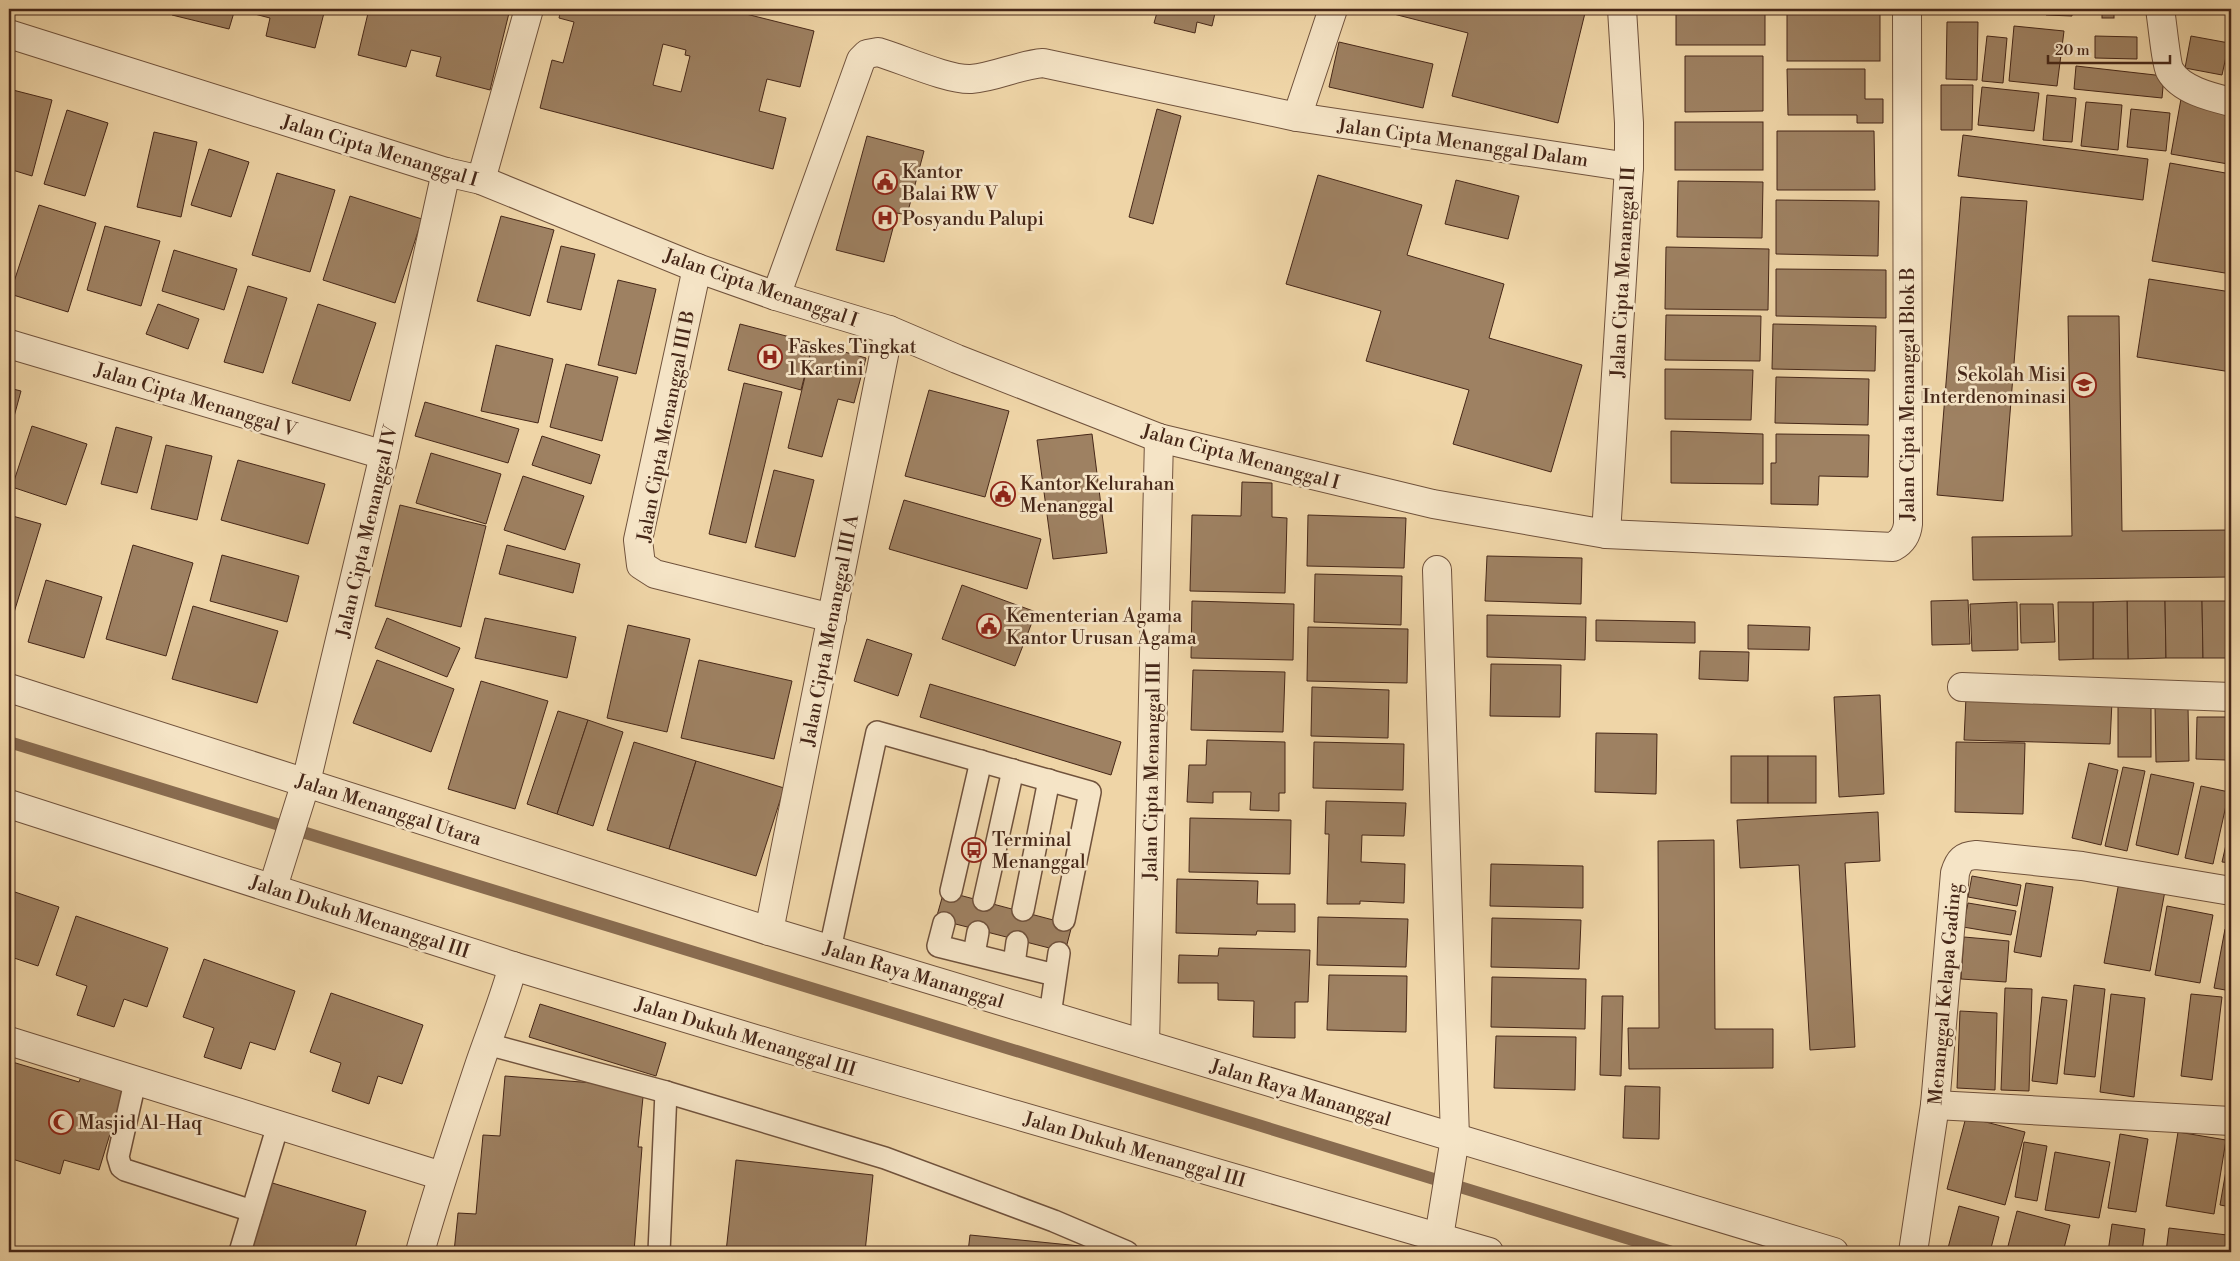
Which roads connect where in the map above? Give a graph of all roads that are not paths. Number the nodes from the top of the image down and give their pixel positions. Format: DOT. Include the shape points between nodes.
graph roads {
  1 [pos="529,9"];
  2 [pos="1333,9"];
  3 [pos="1622,9"];
  4 [pos="1907,9"];
  5 [pos="2160,9"];
  6 [pos="9,34"];
  7 [pos="2231,102"];
  8 [pos="1297,117"];
  9 [pos="1629,167"];
  10 [pos="446,172"];
  11 [pos="481,180"];
  12 [pos="697,268"];
  13 [pos="776,296"];
  14 [pos="889,330"];
  15 [pos="9,344"];
  16 [pos="1159,438"];
  17 [pos="384,455"];
  18 [pos="1606,534"];
  19 [pos="1437,570"];
  20 [pos="832,618"];
  21 [pos="9,688"];
  22 [pos="1962,688"];
  23 [pos="2231,697"];
  24 [pos="981,761"];
  25 [pos="1013,770"];
  26 [pos="1049,780"];
  27 [pos="306,782"];
  28 [pos="9,804"];
  29 [pos="273,887"];
  30 [pos="951,891"];
  31 [pos="2231,891"];
  32 [pos="984,900"];
  33 [pos="1023,910"];
  34 [pos="1064,920"];
  35 [pos="944,923"];
  36 [pos="769,931"];
  37 [pos="978,932"];
  38 [pos="1017,942"];
  39 [pos="830,949"];
  40 [pos="1059,953"];
  41 [pos="974,954"];
  42 [pos="1014,964"];
  43 [pos="513,966"];
  44 [pos="1055,975"];
  45 [pos="1050,1015"];
  46 [pos="9,1041"];
  47 [pos="487,1044"];
  48 [pos="1145,1044"];
  49 [pos="135,1082"];
  50 [pos="666,1092"];
  51 [pos="1935,1105"];
  52 [pos="2231,1121"];
  53 [pos="278,1125"];
  54 [pos="1454,1142"];
  55 [pos="442,1176"];
  56 [pos="252,1211"];
  57 [pos="1439,1232"];
  58 [pos="1778,1244"];
  59 [pos="240,1252"];
  60 [pos="420,1252"];
  61 [pos="659,1252"];
  62 [pos="1127,1252"];
  63 [pos="1488,1252"];
  64 [pos="1834,1252"];
  65 [pos="1914,1252"];
  1 -- 11 [label="street"];
  2 -- 8 [label="street"];
  3 -- 9 [label="street, Jalan Cipta Menanggal II" via="1630,123"];
  4 -- 18 [label="street, Jalan Cipta Menanggal Blok B" via="1908,524 1901,542 1893,547"];
  5 -- 7 [label="street" via="2168,69 2177,81 2207,96"];
  6 -- 10 [label="street, Jalan Cipta Menanggal I"];
  8 -- 9 [label="street, Jalan Cipta Menanggal Dalam"];
  8 -- 13 [label="street, Jalan Cipta Menanggal Dalam" via="1043,63 1026,64 983,77 959,79 878,52 868,54 861,60"];
  9 -- 18 [label="street, Jalan Cipta Menanggal II"];
  10 -- 11 [label="street, Jalan Cipta Menanggal I"];
  10 -- 17 [label="street, Jalan Cipta Menanggal IV"];
  11 -- 12 [label="street, Jalan Cipta Menanggal I"];
  12 -- 13 [label="street, Jalan Cipta Menanggal I"];
  12 -- 20 [label="street, Jalan Cipta Menanggal III B" via="638,540 641,565 655,574"];
  13 -- 14 [label="street, Jalan Cipta Menanggal I"];
  14 -- 16 [label="street, Jalan Cipta Menanggal I"];
  14 -- 20 [label="street, Jalan Cipta Menanggal III A"];
  15 -- 17 [label="street, Jalan Cipta Menanggal V"];
  16 -- 18 [label="street, Jalan Cipta Menanggal I" via="1433,504"];
  16 -- 48 [label="street, Jalan Cipta Menanggal III"];
  17 -- 27 [label="street, Jalan Cipta Menanggal IV"];
  19 -- 54 [label="street"];
  20 -- 36 [label="street, Jalan Cipta Menanggal III A"];
  21 -- 27 [label="street, Jalan Menanggal Utara"];
  22 -- 23 [label="street"];
  24 -- 25 [label="lane"];
  24 -- 30 [label="lane"];
  24 -- 39 [label="lane" via="877,732"];
  25 -- 26 [label="lane"];
  25 -- 32 [label="lane"];
  26 -- 33 [label="lane"];
  26 -- 34 [label="lane" via="1090,792"];
  27 -- 29 [label="street, Jalan Cipta Menanggal IV"];
  27 -- 36 [label="street, Jalan Menanggal Utara"];
  28 -- 29 [label="street, Jalan Dukuh Menanggal III"];
  29 -- 43 [label="street, Jalan Dukuh Menanggal III"];
  31 -- 51 [label="street, Menanggal Kelapa Gading" via="2082,866 1965,856 1955,873"];
  35 -- 41 [label="lane" via="938,946"];
  36 -- 39 [label="street, Jalan Raya Mananggal"];
  37 -- 41 [label="lane"];
  38 -- 42 [label="lane"];
  39 -- 45 [label="street, Jalan Raya Mananggal"];
  40 -- 44 [label="lane"];
  41 -- 42 [label="lane"];
  42 -- 44 [label="lane"];
  43 -- 47 [label="street"];
  43 -- 57 [label="street, Jalan Dukuh Menanggal III" via="792,1050"];
  44 -- 45 [label="lane"];
  45 -- 48 [label="street, Jalan Raya Mananggal"];
  46 -- 49 [label="street"];
  47 -- 50 [label="lane"];
  47 -- 55 [label="street"];
  48 -- 54 [label="street, Jalan Raya Mananggal"];
  49 -- 53 [label="street"];
  49 -- 56 [label="lane" via="118,1157 121,1167"];
  50 -- 61 [label="lane"];
  50 -- 62 [label="lane" via="885,1158"];
  51 -- 52 [label="street"];
  51 -- 65 [label="street, Menanggal Kelapa Gading"];
  53 -- 55 [label="street"];
  53 -- 56 [label="lane"];
  54 -- 57 [label="street"];
  54 -- 58 [label="street, Jalan Raya Mananggal"];
  55 -- 60 [label="street"];
  56 -- 59 [label="lane"];
  57 -- 63 [label="street, Jalan Dukuh Menanggal III"];
  58 -- 64 [label="street, Jalan Raya Mananggal"];
}
